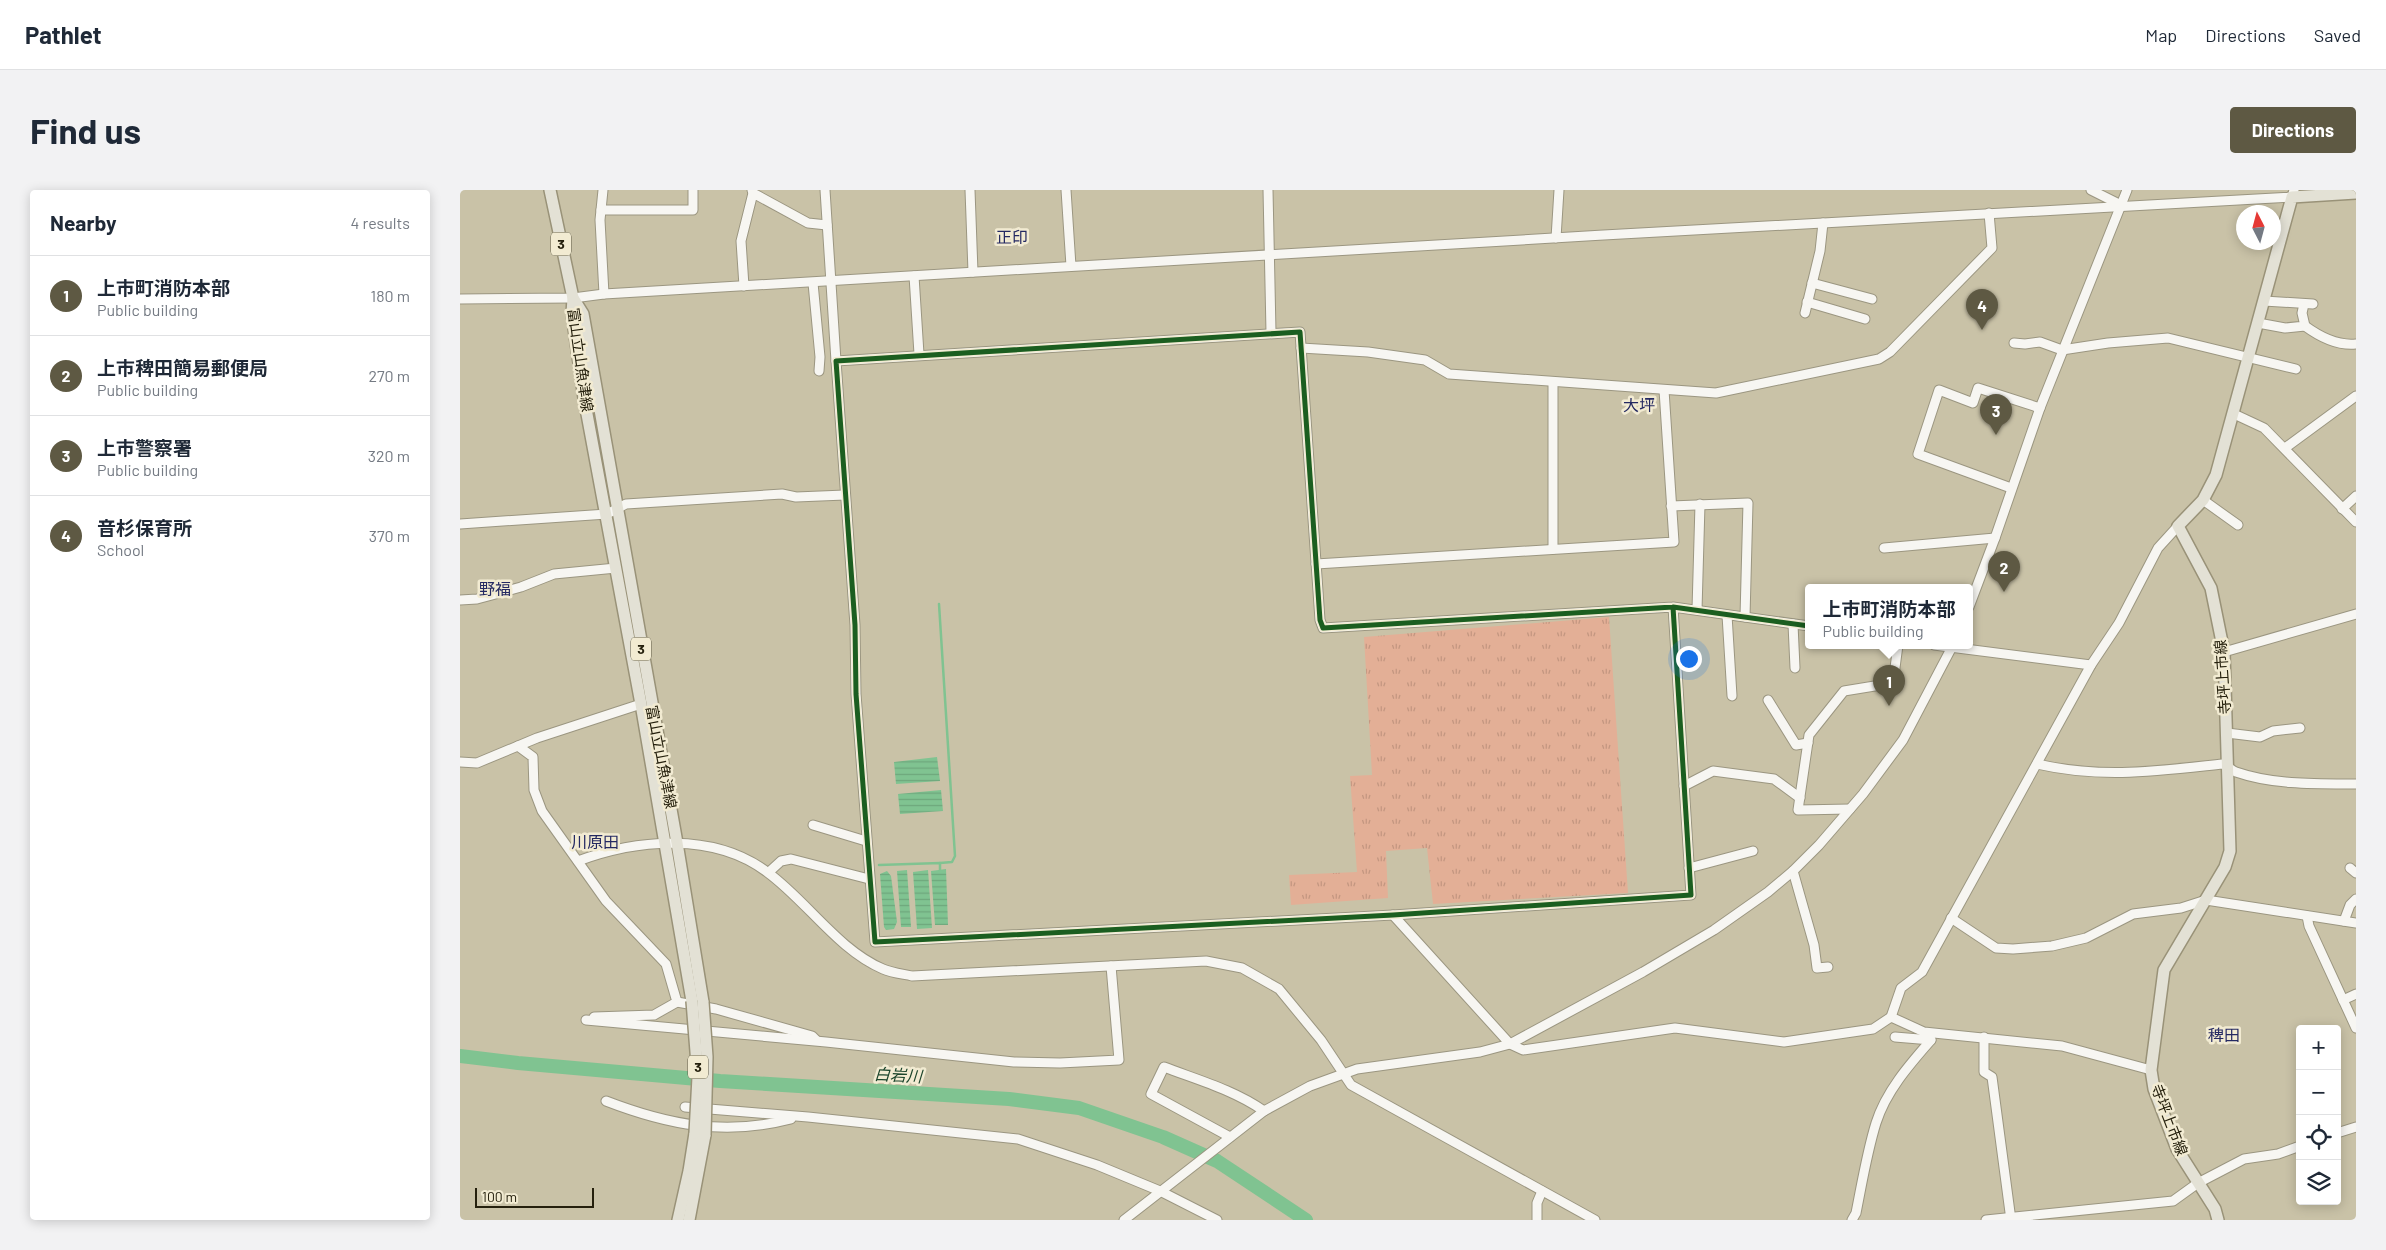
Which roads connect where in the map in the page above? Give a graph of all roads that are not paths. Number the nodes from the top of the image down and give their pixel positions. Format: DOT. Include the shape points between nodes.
graph roads {
  1 [pos="550,190"];
  2 [pos="602,190"];
  3 [pos="693,190"];
  4 [pos="825,190"];
  5 [pos="970,190"];
  6 [pos="1066,190"];
  7 [pos="1268,190"];
  8 [pos="1559,190"];
  9 [pos="2091,190"];
  10 [pos="2127,190"];
  11 [pos="752,191"];
  12 [pos="2356,193"];
  13 [pos="2293,194"];
  14 [pos="2122,206"];
  15 [pos="601,210"];
  16 [pos="1990,213"];
  17 [pos="1823,223"];
  18 [pos="826,225"];
  19 [pos="1556,238"];
  20 [pos="1269,255"];
  21 [pos="1071,266"];
  22 [pos="973,272"];
  23 [pos="914,276"];
  24 [pos="813,282"];
  25 [pos="829,282"];
  26 [pos="1812,283"];
  27 [pos="744,286"];
  28 [pos="604,294"];
  29 [pos="572,298"];
  30 [pos="460,299"];
  31 [pos="1872,299"];
  32 [pos="2264,301"];
  33 [pos="1807,302"];
  34 [pos="1805,313"];
  35 [pos="1865,318"];
  36 [pos="2258,322"];
  37 [pos="2305,326"];
  38 [pos="1270,332"];
  39 [pos="2014,343"];
  40 [pos="2356,344"];
  41 [pos="1301,348"];
  42 [pos="2062,350"];
  43 [pos="919,354"];
  44 [pos="2248,357"];
  45 [pos="836,361"];
  46 [pos="2296,369"];
  47 [pos="819,371"];
  48 [pos="1553,382"];
  49 [pos="1664,390"];
  50 [pos="2356,396"];
  51 [pos="2040,408"];
  52 [pos="2234,414"];
  53 [pos="2285,448"];
  54 [pos="2011,488"];
  55 [pos="845,495"];
  56 [pos="2356,496"];
  57 [pos="2203,500"];
  58 [pos="1700,504"];
  59 [pos="1671,506"];
  60 [pos="2342,509"];
  61 [pos="612,512"];
  62 [pos="2356,522"];
  63 [pos="460,524"];
  64 [pos="2238,525"];
  65 [pos="2178,526"];
  66 [pos="1995,538"];
  67 [pos="1884,548"];
  68 [pos="1553,549"];
  69 [pos="1316,564"];
  70 [pos="616,568"];
  71 [pos="1973,596"];
  72 [pos="460,600"];
  73 [pos="1673,607"];
  74 [pos="1697,610"];
  75 [pos="1727,614"];
  76 [pos="2356,614"];
  77 [pos="1745,617"];
  78 [pos="1793,624"];
  79 [pos="1805,626"];
  80 [pos="1897,649"];
  81 [pos="1951,649"];
  82 [pos="1973,649"];
  83 [pos="2224,652"];
  84 [pos="2091,665"];
  85 [pos="1795,668"];
  86 [pos="1732,696"];
  87 [pos="1768,700"];
  88 [pos="641,704"];
  89 [pos="2300,728"];
  90 [pos="2227,733"];
  91 [pos="1808,743"];
  92 [pos="518,746"];
  93 [pos="460,762"];
  94 [pos="2037,764"];
  95 [pos="2229,766"];
  96 [pos="2356,784"];
  97 [pos="1684,786"];
  98 [pos="1800,798"];
  99 [pos="1850,809"];
  100 [pos="813,825"];
  101 [pos="866,841"];
  102 [pos="664,842"];
  103 [pos="677,843"];
  104 [pos="1753,851"];
  105 [pos="578,861"];
  106 [pos="1689,868"];
  107 [pos="768,872"];
  108 [pos="1794,872"];
  109 [pos="869,879"];
  110 [pos="2206,900"];
  111 [pos="2356,900"];
  112 [pos="1393,915"];
  113 [pos="2307,916"];
  114 [pos="1951,918"];
  115 [pos="2344,921"];
  116 [pos="2356,923"];
  117 [pos="1111,966"];
  118 [pos="1828,967"];
  119 [pos="2356,994"];
  120 [pos="2343,1000"];
  121 [pos="677,1002"];
  122 [pos="698,1002"];
  123 [pos="1891,1017"];
  124 [pos="2356,1028"];
  125 [pos="701,1030"];
  126 [pos="1895,1037"];
  127 [pos="1984,1037"];
  128 [pos="817,1041"];
  129 [pos="1510,1044"];
  130 [pos="2151,1070"];
  131 [pos="1343,1073"];
  132 [pos="606,1101"];
  133 [pos="701,1109"];
  134 [pos="1264,1111"];
  135 [pos="799,1117"];
  136 [pos="2356,1127"];
  137 [pos="2341,1132"];
  138 [pos="700,1134"];
  139 [pos="1230,1137"];
  140 [pos="2296,1147"];
  141 [pos="2198,1183"];
  142 [pos="1160,1191"];
  143 [pos="1542,1191"];
  144 [pos="2011,1219"];
  145 [pos="678,1220"];
  146 [pos="689,1220"];
  147 [pos="1124,1220"];
  148 [pos="1217,1220"];
  149 [pos="1536,1220"];
  150 [pos="1595,1220"];
  151 [pos="1852,1220"];
  152 [pos="1986,1220"];
  153 [pos="2218,1220"];
  1 -- 29 [label="main road, 富山立山魚津線 / 3"];
  2 -- 15 [label="street"];
  3 -- 15 [label="street" via="693,210"];
  4 -- 18 [label="street"];
  5 -- 22 [label="street"];
  6 -- 21 [label="street"];
  7 -- 20 [label="street"];
  8 -- 19 [label="street"];
  9 -- 14 [label="street"];
  10 -- 14 [label="street"];
  11 -- 18 [label="street" via="808,223"];
  11 -- 27 [label="street" via="741,241"];
  12 -- 13 [label="main road"];
  13 -- 14 [label="street"];
  13 -- 32 [label="main road"];
  14 -- 16 [label="street"];
  14 -- 42 [label="street"];
  15 -- 28 [label="street"];
  16 -- 17 [label="street"];
  16 -- 49 [label="street" via="1992,248 1884,356 1716,394"];
  17 -- 19 [label="street"];
  17 -- 26 [label="street"];
  18 -- 25 [label="street"];
  19 -- 20 [label="street"];
  20 -- 21 [label="street"];
  20 -- 38 [label="street"];
  21 -- 22 [label="street"];
  22 -- 23 [label="street"];
  23 -- 25 [label="street"];
  23 -- 43 [label="street"];
  24 -- 25 [label="street"];
  24 -- 27 [label="street"];
  24 -- 47 [label="street"];
  25 -- 45 [label="street"];
  26 -- 31 [label="street"];
  26 -- 33 [label="street"];
  27 -- 28 [label="street"];
  28 -- 29 [label="street"];
  29 -- 30 [label="street"];
  29 -- 61 [label="main road, 富山立山魚津線 / 3" via="583,388"];
  32 -- 36 [label="main road"];
  32 -- 37 [label="street" via="2308,304 2302,313"];
  33 -- 34 [label="street"];
  33 -- 35 [label="street"];
  36 -- 37 [label="street" via="2285,328"];
  36 -- 44 [label="main road"];
  37 -- 40 [label="street" via="2344,345"];
  38 -- 41 [label="street" via="1300,332"];
  38 -- 43 [label="street"];
  39 -- 42 [label="street" via="2040,342"];
  41 -- 48 [label="street" via="1425,360 1449,374"];
  41 -- 69 [label="street"];
  42 -- 44 [label="street" via="2168,338"];
  42 -- 51 [label="street"];
  43 -- 45 [label="street"];
  44 -- 46 [label="street"];
  44 -- 52 [label="main road"];
  45 -- 55 [label="street"];
  48 -- 49 [label="street"];
  48 -- 68 [label="street"];
  49 -- 59 [label="street"];
  50 -- 53 [label="street"];
  51 -- 54 [label="street"];
  51 -- 54 [label="street" via="1978,388 1973,402 1939,390 1918,454"];
  52 -- 53 [label="street" via="2264,428"];
  52 -- 57 [label="main road" via="2216,475"];
  53 -- 60 [label="street"];
  54 -- 66 [label="street"];
  55 -- 61 [label="street" via="796,497 782,494 626,504"];
  55 -- 101 [label="street"];
  56 -- 60 [label="street"];
  57 -- 64 [label="street"];
  57 -- 65 [label="main road"];
  58 -- 59 [label="street"];
  58 -- 74 [label="street"];
  58 -- 77 [label="street" via="1748,503"];
  59 -- 68 [label="street" via="1674,542"];
  60 -- 62 [label="street"];
  61 -- 63 [label="street"];
  61 -- 70 [label="main road, 富山立山魚津線 / 3"];
  61 -- 103 [label="main road, 富山立山魚津線 / 3"];
  65 -- 83 [label="main road, 寺坪上市線" via="2211,588"];
  65 -- 84 [label="street" via="2158,548 2119,623"];
  66 -- 67 [label="street"];
  66 -- 71 [label="street"];
  68 -- 69 [label="street"];
  69 -- 73 [label="street" via="1323,628"];
  70 -- 72 [label="street" via="554,574 512,590"];
  70 -- 88 [label="main road, 富山立山魚津線 / 3"];
  73 -- 74 [label="street"];
  73 -- 97 [label="street"];
  74 -- 75 [label="street"];
  75 -- 77 [label="street"];
  75 -- 86 [label="street"];
  76 -- 83 [label="street"];
  77 -- 78 [label="street"];
  78 -- 79 [label="street"];
  78 -- 85 [label="street"];
  80 -- 91 [label="street" via="1893,683 1844,691 1809,735"];
  81 -- 99 [label="street" via="1903,740"];
  82 -- 84 [label="street"];
  83 -- 90 [label="main road, 寺坪上市線"];
  84 -- 94 [label="street"];
  87 -- 91 [label="street" via="1796,745"];
  88 -- 92 [label="street"];
  88 -- 102 [label="main road, 富山立山魚津線 / 3"];
  89 -- 90 [label="street" via="2273,731 2260,737"];
  90 -- 95 [label="main road, 寺坪上市線"];
  91 -- 98 [label="street"];
  92 -- 93 [label="street" via="477,763"];
  92 -- 105 [label="street" via="534,757 534,790 542,811"];
  94 -- 95 [label="street" via="2068,772 2094,774"];
  94 -- 114 [label="street"];
  95 -- 96 [label="street" via="2234,771 2308,784"];
  95 -- 110 [label="main road, 寺坪上市線" via="2230,850 2225,867"];
  97 -- 98 [label="street" via="1713,771 1774,779"];
  97 -- 106 [label="street"];
  98 -- 99 [label="street" via="1798,810"];
  99 -- 108 [label="street"];
  100 -- 101 [label="street"];
  101 -- 109 [label="street"];
  102 -- 103 [label="street"];
  102 -- 105 [label="street" via="600,852"];
  102 -- 122 [label="main road, 富山立山魚津線 / 3"];
  103 -- 107 [label="street" via="725,850 748,858"];
  103 -- 122 [label="main road, 富山立山魚津線 / 3"];
  104 -- 106 [label="street"];
  105 -- 121 [label="street" via="606,901 666,964"];
  106 -- 112 [label="street" via="1691,895"];
  107 -- 109 [label="street" via="790,859"];
  107 -- 117 [label="street" via="858,955 884,969 912,976 942,976"];
  108 -- 118 [label="street" via="1817,968"];
  108 -- 129 [label="street" via="1706,934"];
  109 -- 112 [label="street" via="875,942"];
  110 -- 113 [label="street"];
  110 -- 114 [label="street" via="2181,908 2133,914 2086,938 2052,946 2013,949 1996,948"];
  110 -- 130 [label="main road, 寺坪上市線" via="2164,970"];
  111 -- 115 [label="street" via="2350,905"];
  112 -- 129 [label="street"];
  113 -- 115 [label="street"];
  113 -- 120 [label="street"];
  114 -- 123 [label="street" via="1922,972 1901,988"];
  115 -- 116 [label="street"];
  117 -- 128 [label="street" via="1119,1060 1014,1062"];
  117 -- 131 [label="street" via="1206,961 1242,968 1279,989"];
  119 -- 120 [label="street"];
  120 -- 124 [label="street"];
  121 -- 125 [label="street" via="654,1015 592,1017 586,1020"];
  121 -- 128 [label="street" via="716,1009 812,1036"];
  122 -- 125 [label="main road, 富山立山魚津線 / 3, bridge"];
  123 -- 127 [label="street" via="1924,1032"];
  123 -- 129 [label="street" via="1873,1029 1784,1042 1675,1028 1523,1050"];
  125 -- 128 [label="street"];
  125 -- 133 [label="main road, 富山立山魚津線 / 3, bridge" via="698,1077"];
  126 -- 151 [label="street" via="1931,1040 1905,1071 1883,1106 1876,1122"];
  127 -- 130 [label="street" via="2062,1046"];
  127 -- 144 [label="street" via="1984,1072 1992,1077"];
  129 -- 131 [label="street" via="1480,1052"];
  130 -- 141 [label="main road, 寺坪上市線" via="2154,1089 2177,1149"];
  131 -- 134 [label="street" via="1310,1086"];
  131 -- 143 [label="street" via="1351,1085"];
  132 -- 135 [label="street" via="680,1125 720,1128"];
  133 -- 135 [label="street"];
  133 -- 138 [label="main road, 富山立山魚津線 / 3, bridge"];
  134 -- 139 [label="street"];
  134 -- 139 [label="street" via="1219,1088 1164,1067 1151,1094"];
  135 -- 142 [label="street" via="1018,1139 1097,1165"];
  136 -- 137 [label="street"];
  138 -- 145 [label="main road, 富山立山魚津線 / 3"];
  138 -- 146 [label="main road, 富山立山魚津線 / 3" via="700,1170"];
  139 -- 142 [label="street"];
  140 -- 141 [label="street" via="2244,1159"];
  141 -- 144 [label="street" via="2173,1202"];
  141 -- 153 [label="main road, 寺坪上市線" via="2215,1209"];
  142 -- 147 [label="street"];
  142 -- 148 [label="street"];
  143 -- 149 [label="street" via="1536,1203"];
  143 -- 150 [label="street"];
  144 -- 152 [label="street"];
}
